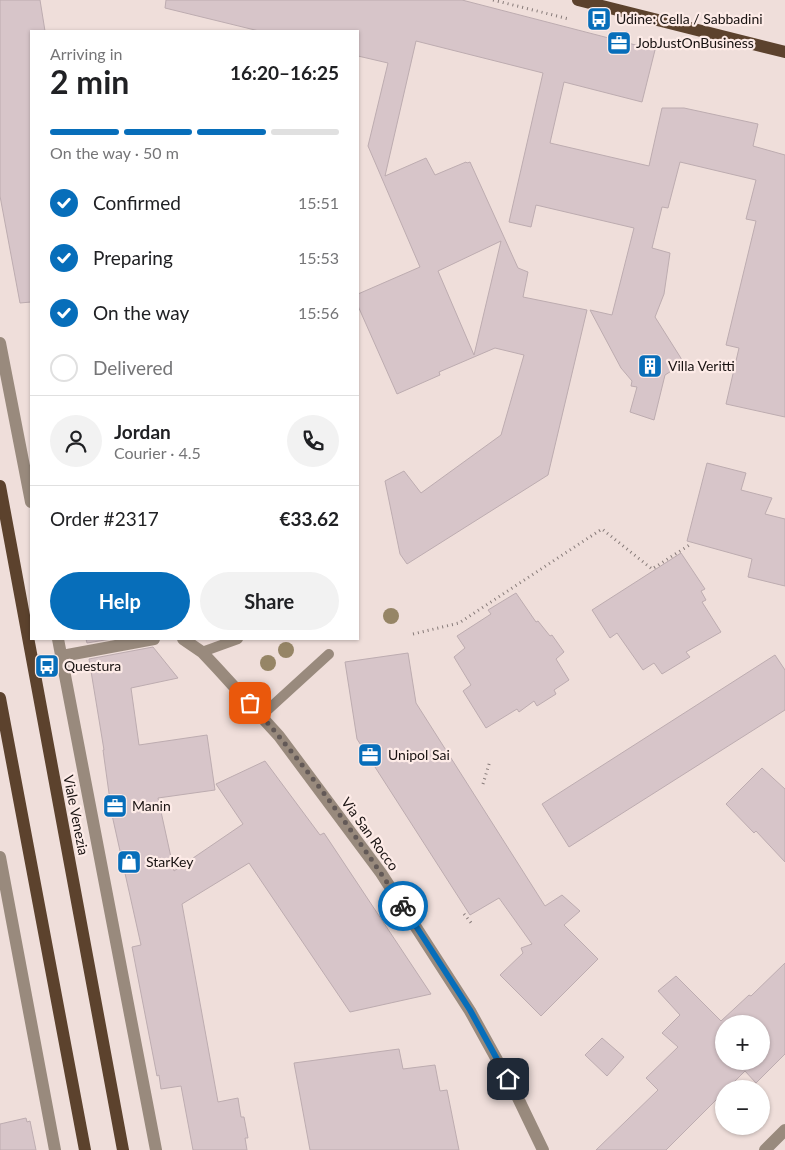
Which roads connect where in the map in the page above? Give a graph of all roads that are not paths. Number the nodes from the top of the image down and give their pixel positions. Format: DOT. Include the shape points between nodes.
graph roads {
  1 [pos="578,0"];
  2 [pos="785,52"];
  3 [pos="0,343"];
  4 [pos="0,486"];
  5 [pos="30,497"];
  6 [pos="58,640"];
  7 [pos="149,640"];
  8 [pos="184,640"];
  9 [pos="235,640"];
  10 [pos="202,652"];
  11 [pos="329,654"];
  12 [pos="62,656"];
  13 [pos="0,698"];
  14 [pos="261,716"];
  15 [pos="0,857"];
  16 [pos="785,1130"];
  17 [pos="55,1150"];
  18 [pos="85,1150"];
  19 [pos="124,1150"];
  20 [pos="156,1150"];
  21 [pos="543,1150"];
  22 [pos="764,1150"];
  1 -- 2 [label="main road"];
  3 -- 5 [label="street"];
  4 -- 19 [label="main road, Viale Venezia"];
  6 -- 12 [label="street, Viale Venezia"];
  7 -- 12 [label="street"];
  8 -- 10 [label="street, Via San Rocco"];
  9 -- 10 [label="lane"];
  10 -- 14 [label="street, Via San Rocco"];
  11 -- 14 [label="lane"];
  12 -- 20 [label="street, Viale Venezia"];
  13 -- 18 [label="main road"];
  14 -- 21 [label="street, Via San Rocco" via="381,872 475,1019"];
  15 -- 17 [label="street"];
  16 -- 22 [label="street"];
}
